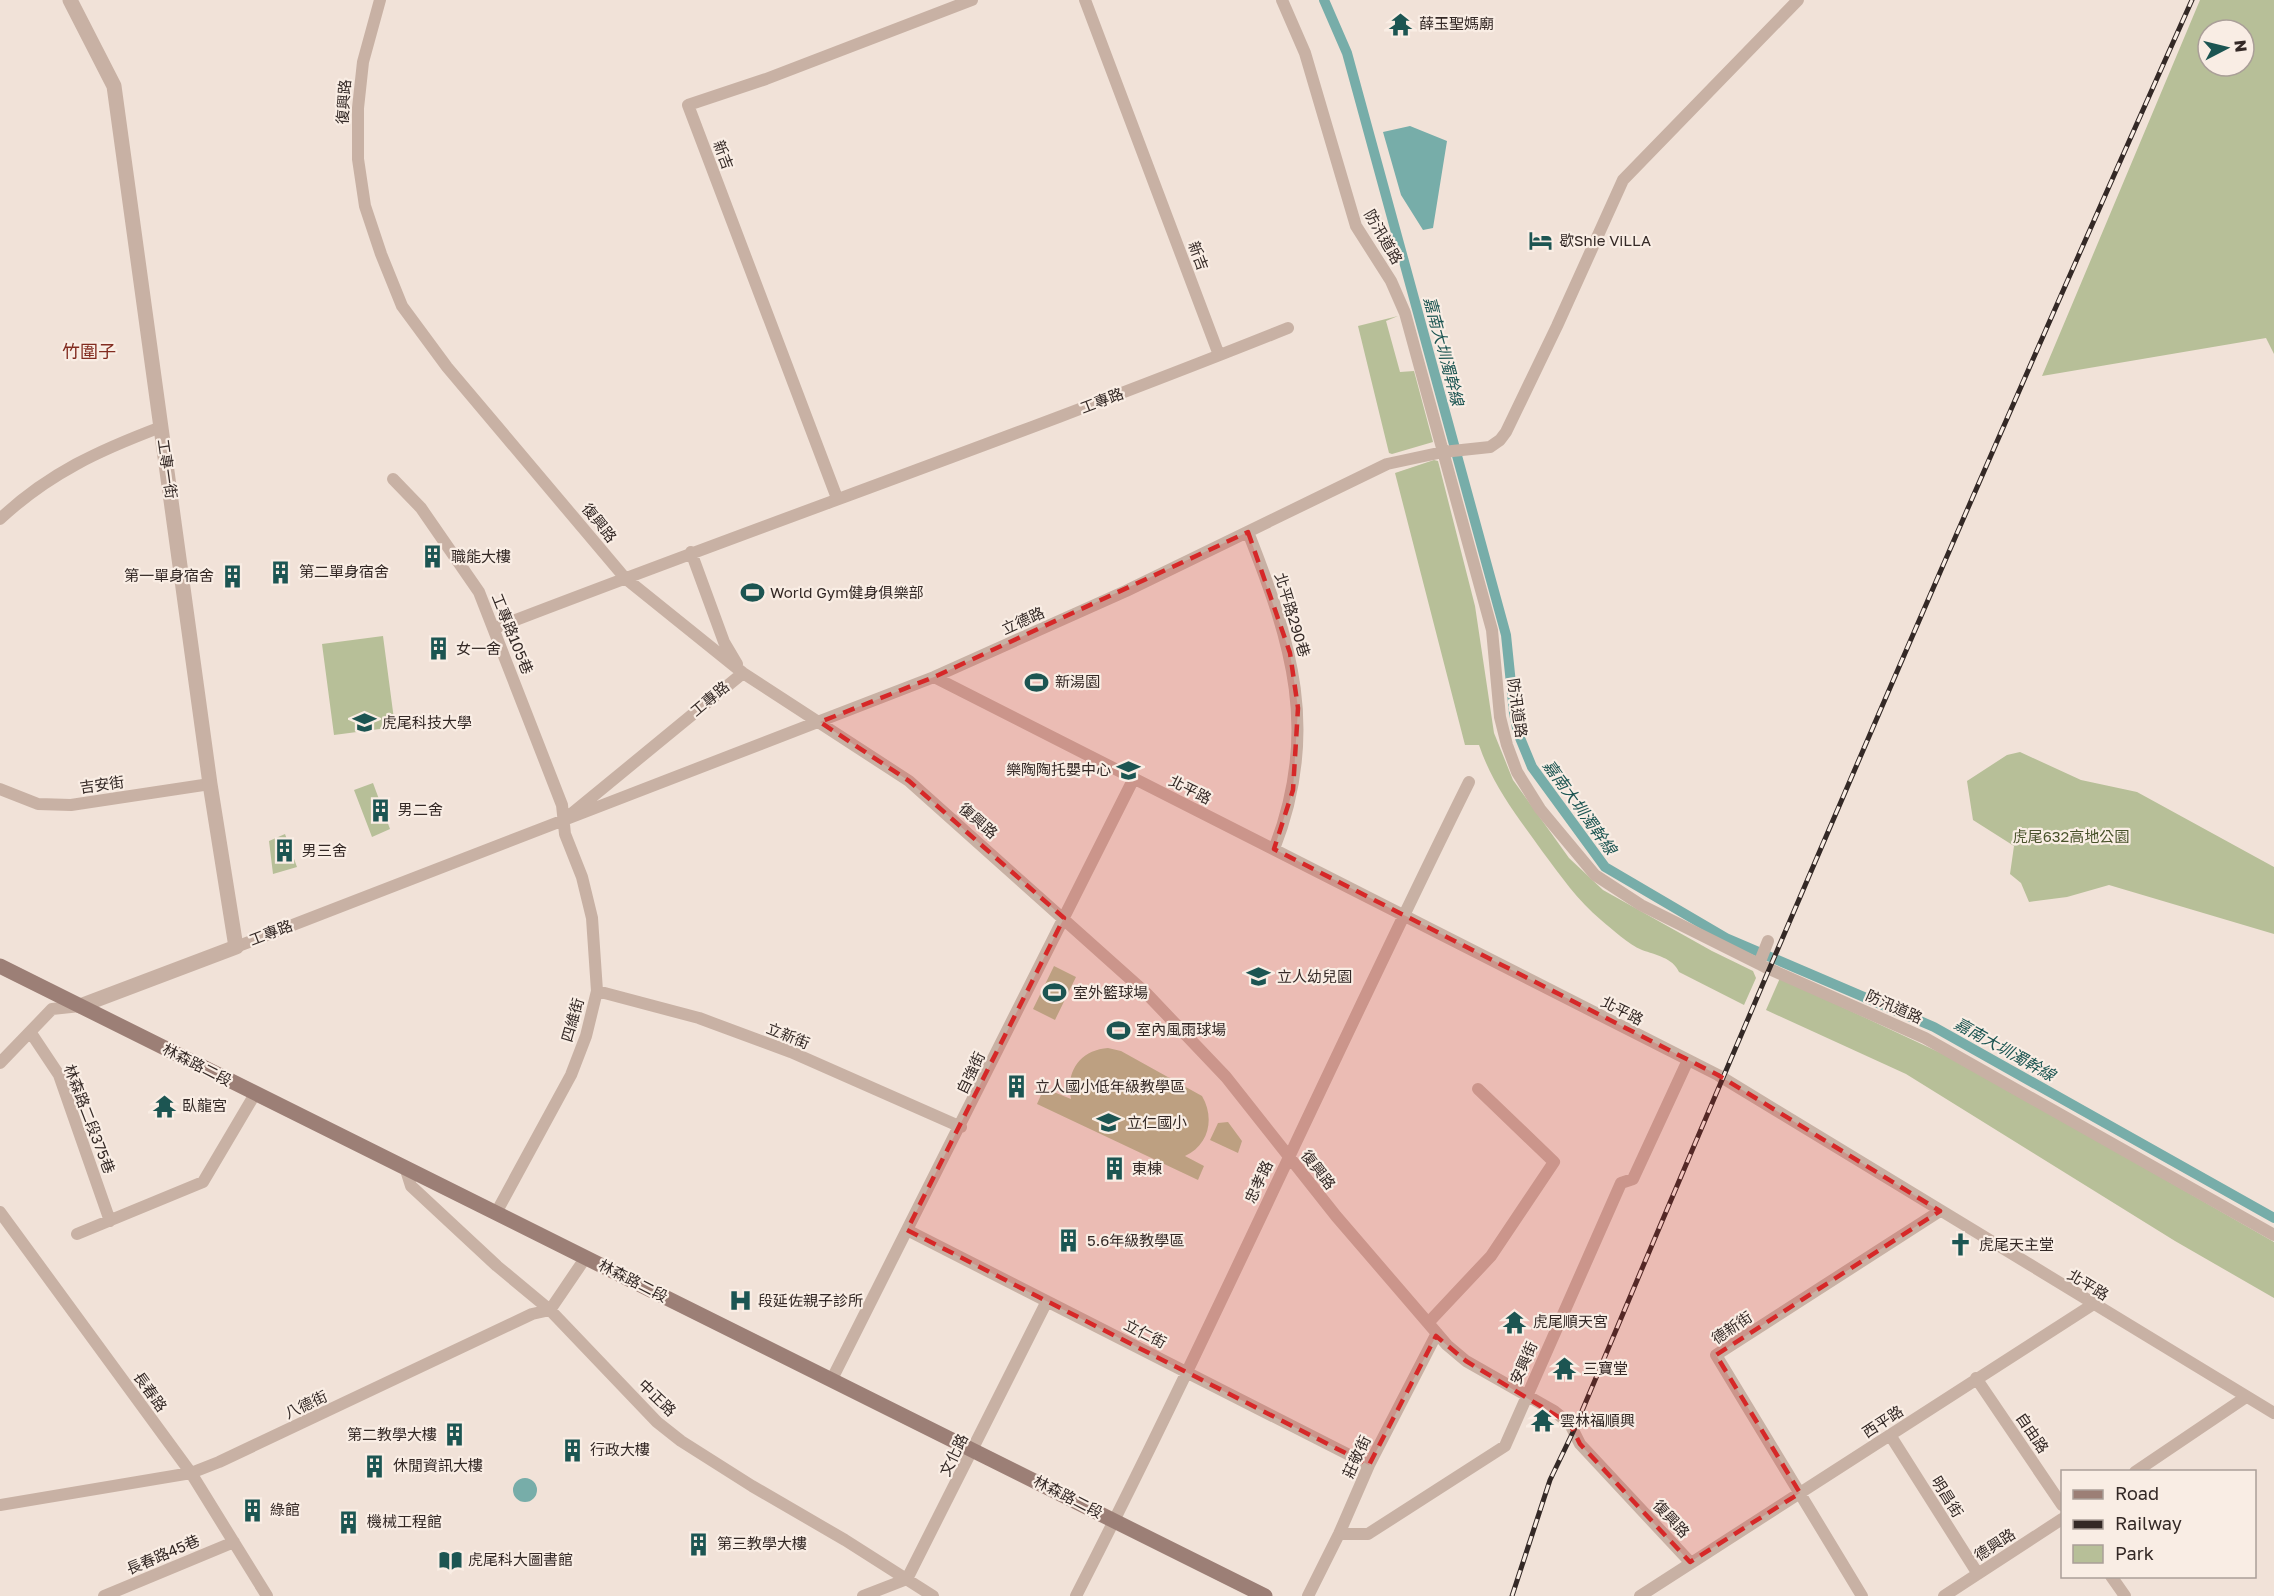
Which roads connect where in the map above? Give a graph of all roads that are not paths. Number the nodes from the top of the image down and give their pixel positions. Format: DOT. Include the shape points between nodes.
graph roads {
  1 [pos="70,0"];
  2 [pos="380,0"];
  3 [pos="972,0"];
  4 [pos="1085,0"];
  5 [pos="1282,0"];
  6 [pos="1798,0"];
  7 [pos="1288,328"];
  8 [pos="1219,355"];
  9 [pos="161,427"];
  10 [pos="1445,452"];
  11 [pos="393,479"];
  12 [pos="837,498"];
  13 [pos="0,519"];
  14 [pos="1248,532"];
  15 [pos="691,552"];
  16 [pos="625,578"];
  17 [pos="495,628"];
  18 [pos="742,673"];
  19 [pos="934,677"];
  20 [pos="820,722"];
  21 [pos="1134,778"];
  22 [pos="1469,782"];
  23 [pos="210,784"];
  24 [pos="0,789"];
  25 [pos="564,820"];
  26 [pos="1274,849"];
  27 [pos="1405,916"];
  28 [pos="1064,918"];
  29 [pos="1768,941"];
  30 [pos="236,947"];
  31 [pos="1759,964"];
  32 [pos="0,966"];
  33 [pos="597,991"];
  34 [pos="80,1006"];
  35 [pos="31,1033"];
  36 [pos="1688,1060"];
  37 [pos="0,1063"];
  38 [pos="1478,1089"];
  39 [pos="255,1094"];
  40 [pos="961,1127"];
  41 [pos="1288,1156"];
  42 [pos="405,1167"];
  43 [pos="1940,1211"];
  44 [pos="0,1212"];
  45 [pos="496,1214"];
  46 [pos="110,1221"];
  47 [pos="907,1230"];
  48 [pos="77,1234"];
  49 [pos="2274,1234"];
  50 [pos="586,1257"];
  51 [pos="1047,1301"];
  52 [pos="2092,1305"];
  53 [pos="550,1310"];
  54 [pos="1428,1323"];
  55 [pos="1437,1333"];
  56 [pos="1186,1372"];
  57 [pos="1976,1378"];
  58 [pos="832,1379"];
  59 [pos="1526,1395"];
  60 [pos="2246,1397"];
  61 [pos="2274,1413"];
  62 [pos="1890,1436"];
  63 [pos="974,1451"];
  64 [pos="1369,1465"];
  65 [pos="2138,1470"];
  66 [pos="191,1473"];
  67 [pos="1800,1493"];
  68 [pos="2061,1504"];
  69 [pos="0,1505"];
  70 [pos="2061,1520"];
  71 [pos="1115,1521"];
  72 [pos="1339,1534"];
  73 [pos="234,1542"];
  74 [pos="1690,1562"];
  75 [pos="1978,1574"];
  76 [pos="2112,1578"];
  77 [pos="906,1579"];
  78 [pos="104,1596"];
  79 [pos="267,1596"];
  80 [pos="863,1596"];
  81 [pos="933,1596"];
  82 [pos="1076,1596"];
  83 [pos="1265,1596"];
  84 [pos="1308,1596"];
  85 [pos="1640,1596"];
  86 [pos="1862,1596"];
  87 [pos="1944,1596"];
  88 [pos="2125,1596"];
  1 -- 9 [label="street, 工專一街" via="114,86"];
  2 -- 16 [label="street, 復興路" via="363,62 358,159 365,206 402,306 447,368"];
  3 -- 12 [label="street, 新吉" via="688,105"];
  4 -- 8 [label="street, 新吉"];
  5 -- 10 [label="street, 防汛道路" via="1305,53 1356,226 1391,281 1405,313"];
  6 -- 10 [label="street, 立德路" via="1623,180 1500,440 1490,447"];
  7 -- 8 [label="street, 工專路"];
  8 -- 12 [label="street, 工專路"];
  9 -- 13 [label="street" via="88,456"];
  9 -- 23 [label="street, 工專一街"];
  10 -- 14 [label="street, 立德路" via="1387,464"];
  10 -- 31 [label="street, 防汛道路" via="1492,630 1500,717 1517,772 1540,809 1595,875 1641,905"];
  11 -- 17 [label="street, 工專路105巷" via="444,540 479,592"];
  12 -- 15 [label="street, 工專路"];
  14 -- 19 [label="street, 立德路"];
  14 -- 26 [label="street, 北平路290巷" via="1290,653 1298,708 1298,761"];
  15 -- 16 [label="street"];
  15 -- 18 [label="street, 工專路" via="724,642"];
  16 -- 17 [label="street"];
  16 -- 18 [label="street, 復興路"];
  17 -- 25 [label="street, 工專路105巷" via="562,805"];
  18 -- 20 [label="street, 復興路"];
  18 -- 25 [label="street, 工專路"];
  19 -- 20 [label="street, 立德路"];
  19 -- 21 [label="street, 北平路"];
  20 -- 25 [label="street, 立德路"];
  20 -- 28 [label="street, 復興路" via="909,781"];
  21 -- 26 [label="street, 北平路"];
  21 -- 28 [label="street, 自強街"];
  22 -- 27 [label="street, 忠孝路"];
  23 -- 24 [label="street, 吉安街" via="71,805 38,804"];
  23 -- 30 [label="street, 工專一街"];
  25 -- 30 [label="street, 工專路"];
  25 -- 33 [label="street, 四維街" via="592,918"];
  26 -- 27 [label="street, 北平路"];
  27 -- 36 [label="street, 北平路"];
  27 -- 41 [label="street, 忠孝路"];
  28 -- 40 [label="street, 自強街"];
  28 -- 41 [label="street, 復興路" via="1146,993 1219,1070"];
  29 -- 31 [label="street"];
  30 -- 34 [label="street, 工專路"];
  31 -- 49 [label="street, 防汛道路" via="1925,1038"];
  32 -- 34 [label="main road, 林森路二段"];
  33 -- 40 [label="street, 立新街" via="699,1018 791,1052"];
  33 -- 45 [label="street, 四維街" via="571,1075"];
  34 -- 35 [label="street, 工專路" via="52,1009"];
  34 -- 39 [label="main road, 林森路二段"];
  35 -- 37 [label="street, 工專路"];
  35 -- 46 [label="street, 林森路二段375巷" via="59,1075"];
  36 -- 43 [label="street, 北平路"];
  36 -- 59 [label="street, 安興街" via="1634,1179 1622,1184"];
  38 -- 54 [label="street" via="1554,1162 1491,1256"];
  39 -- 42 [label="main road, 林森路二段"];
  39 -- 46 [label="street" via="203,1182"];
  40 -- 47 [label="street, 自強街"];
  41 -- 54 [label="street, 復興路"];
  41 -- 56 [label="street, 忠孝路"];
  42 -- 45 [label="main road, 林森路二段"];
  42 -- 53 [label="street, 中正路" via="411,1186"];
  43 -- 52 [label="street, 北平路"];
  43 -- 67 [label="street, 德新街" via="1716,1355"];
  44 -- 66 [label="street, 長春路"];
  45 -- 50 [label="main road, 林森路二段"];
  46 -- 48 [label="street"];
  47 -- 51 [label="street, 立仁街"];
  47 -- 58 [label="street, 自強街"];
  50 -- 53 [label="street"];
  50 -- 58 [label="main road, 林森路二段"];
  51 -- 56 [label="street, 立仁街"];
  51 -- 63 [label="street, 文化路"];
  52 -- 57 [label="street, 西平路"];
  52 -- 60 [label="street, 北平路"];
  53 -- 66 [label="street, 八德街" via="532,1314"];
  53 -- 77 [label="street, 中正路" via="657,1422 681,1441"];
  54 -- 55 [label="street, 復興路"];
  55 -- 59 [label="street, 復興路" via="1466,1361"];
  55 -- 64 [label="street, 莊敬街"];
  56 -- 64 [label="street, 立仁街"];
  56 -- 71 [label="street, 忠孝路"];
  57 -- 62 [label="street, 西平路"];
  57 -- 68 [label="street, 自由路"];
  58 -- 63 [label="main road, 林森路二段"];
  59 -- 72 [label="street, 安興街" via="1505,1446 1368,1534"];
  59 -- 74 [label="street, 復興路" via="1570,1424 1580,1444"];
  60 -- 61 [label="street, 北平路"];
  60 -- 65 [label="street"];
  62 -- 67 [label="street, 西平路"];
  62 -- 75 [label="street, 明昌街"];
  63 -- 71 [label="main road, 林森路二段"];
  63 -- 77 [label="street, 文化路"];
  64 -- 72 [label="street, 莊敬街"];
  66 -- 69 [label="street, 八德街"];
  66 -- 73 [label="street, 長春路"];
  67 -- 74 [label="street, 西平路"];
  67 -- 86 [label="street, 德新街"];
  70 -- 75 [label="street, 德興路"];
  71 -- 82 [label="street, 忠孝路"];
  71 -- 83 [label="main road, 林森路二段"];
  72 -- 84 [label="street, 莊敬街"];
  73 -- 78 [label="street, 長春路45巷"];
  73 -- 79 [label="street, 長春路"];
  74 -- 85 [label="street"];
  75 -- 87 [label="street, 德興路"];
  76 -- 88 [label="street"];
  77 -- 80 [label="street"];
  77 -- 81 [label="street, 中正路"];
}
